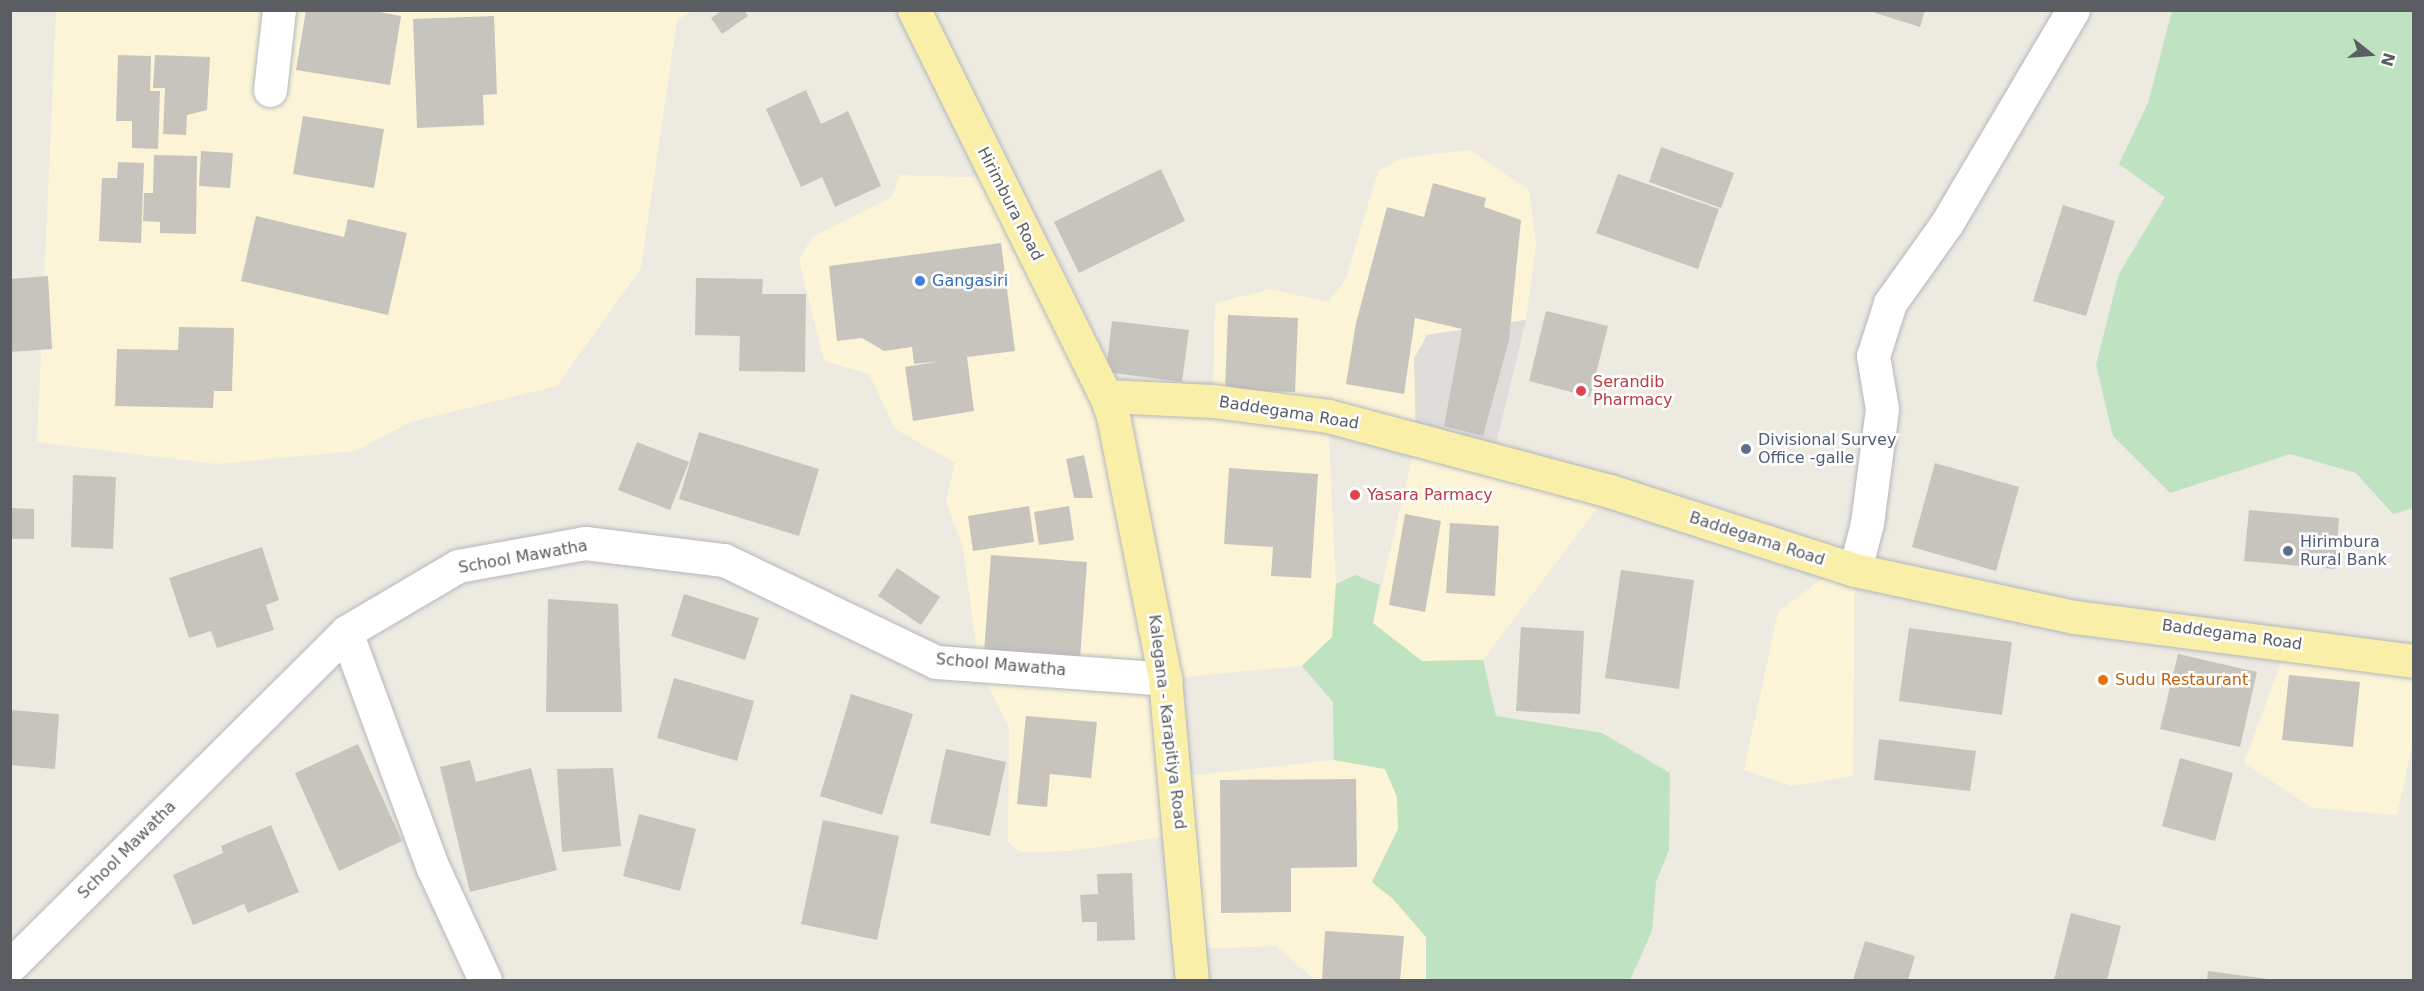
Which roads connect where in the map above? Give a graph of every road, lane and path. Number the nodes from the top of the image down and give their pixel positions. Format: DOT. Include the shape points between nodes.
graph roads {
  1 [pos="279,10"];
  2 [pos="914,10"];
  3 [pos="2073,10"];
  4 [pos="270,90"];
  5 [pos="1106,396"];
  6 [pos="1855,570"];
  7 [pos="346,632"];
  8 [pos="2414,661"];
  9 [pos="1165,679"];
  10 [pos="10,966"];
  11 [pos="485,981"];
  12 [pos="1192,981"];
  1 -- 4 [label="street"];
  2 -- 5 [label="main road, Hirimbura Road"];
  3 -- 6 [label="street" via="1947,223 1890,303 1873,356 1882,409 1867,523"];
  5 -- 6 [label="main road, Baddegama Road" via="1213,401 1328,416 1610,491"];
  5 -- 9 [label="main road, Kalegana - Karapitiya Road" via="1142,549"];
  6 -- 8 [label="main road, Baddegama Road" via="2074,617"];
  7 -- 9 [label="street, School Mawatha" via="458,566 585,543 724,560 936,662"];
  7 -- 10 [label="street, School Mawatha"];
  7 -- 11 [label="street" via="433,868"];
  9 -- 12 [label="main road, Kalegana - Karapitiya Road"];
}
